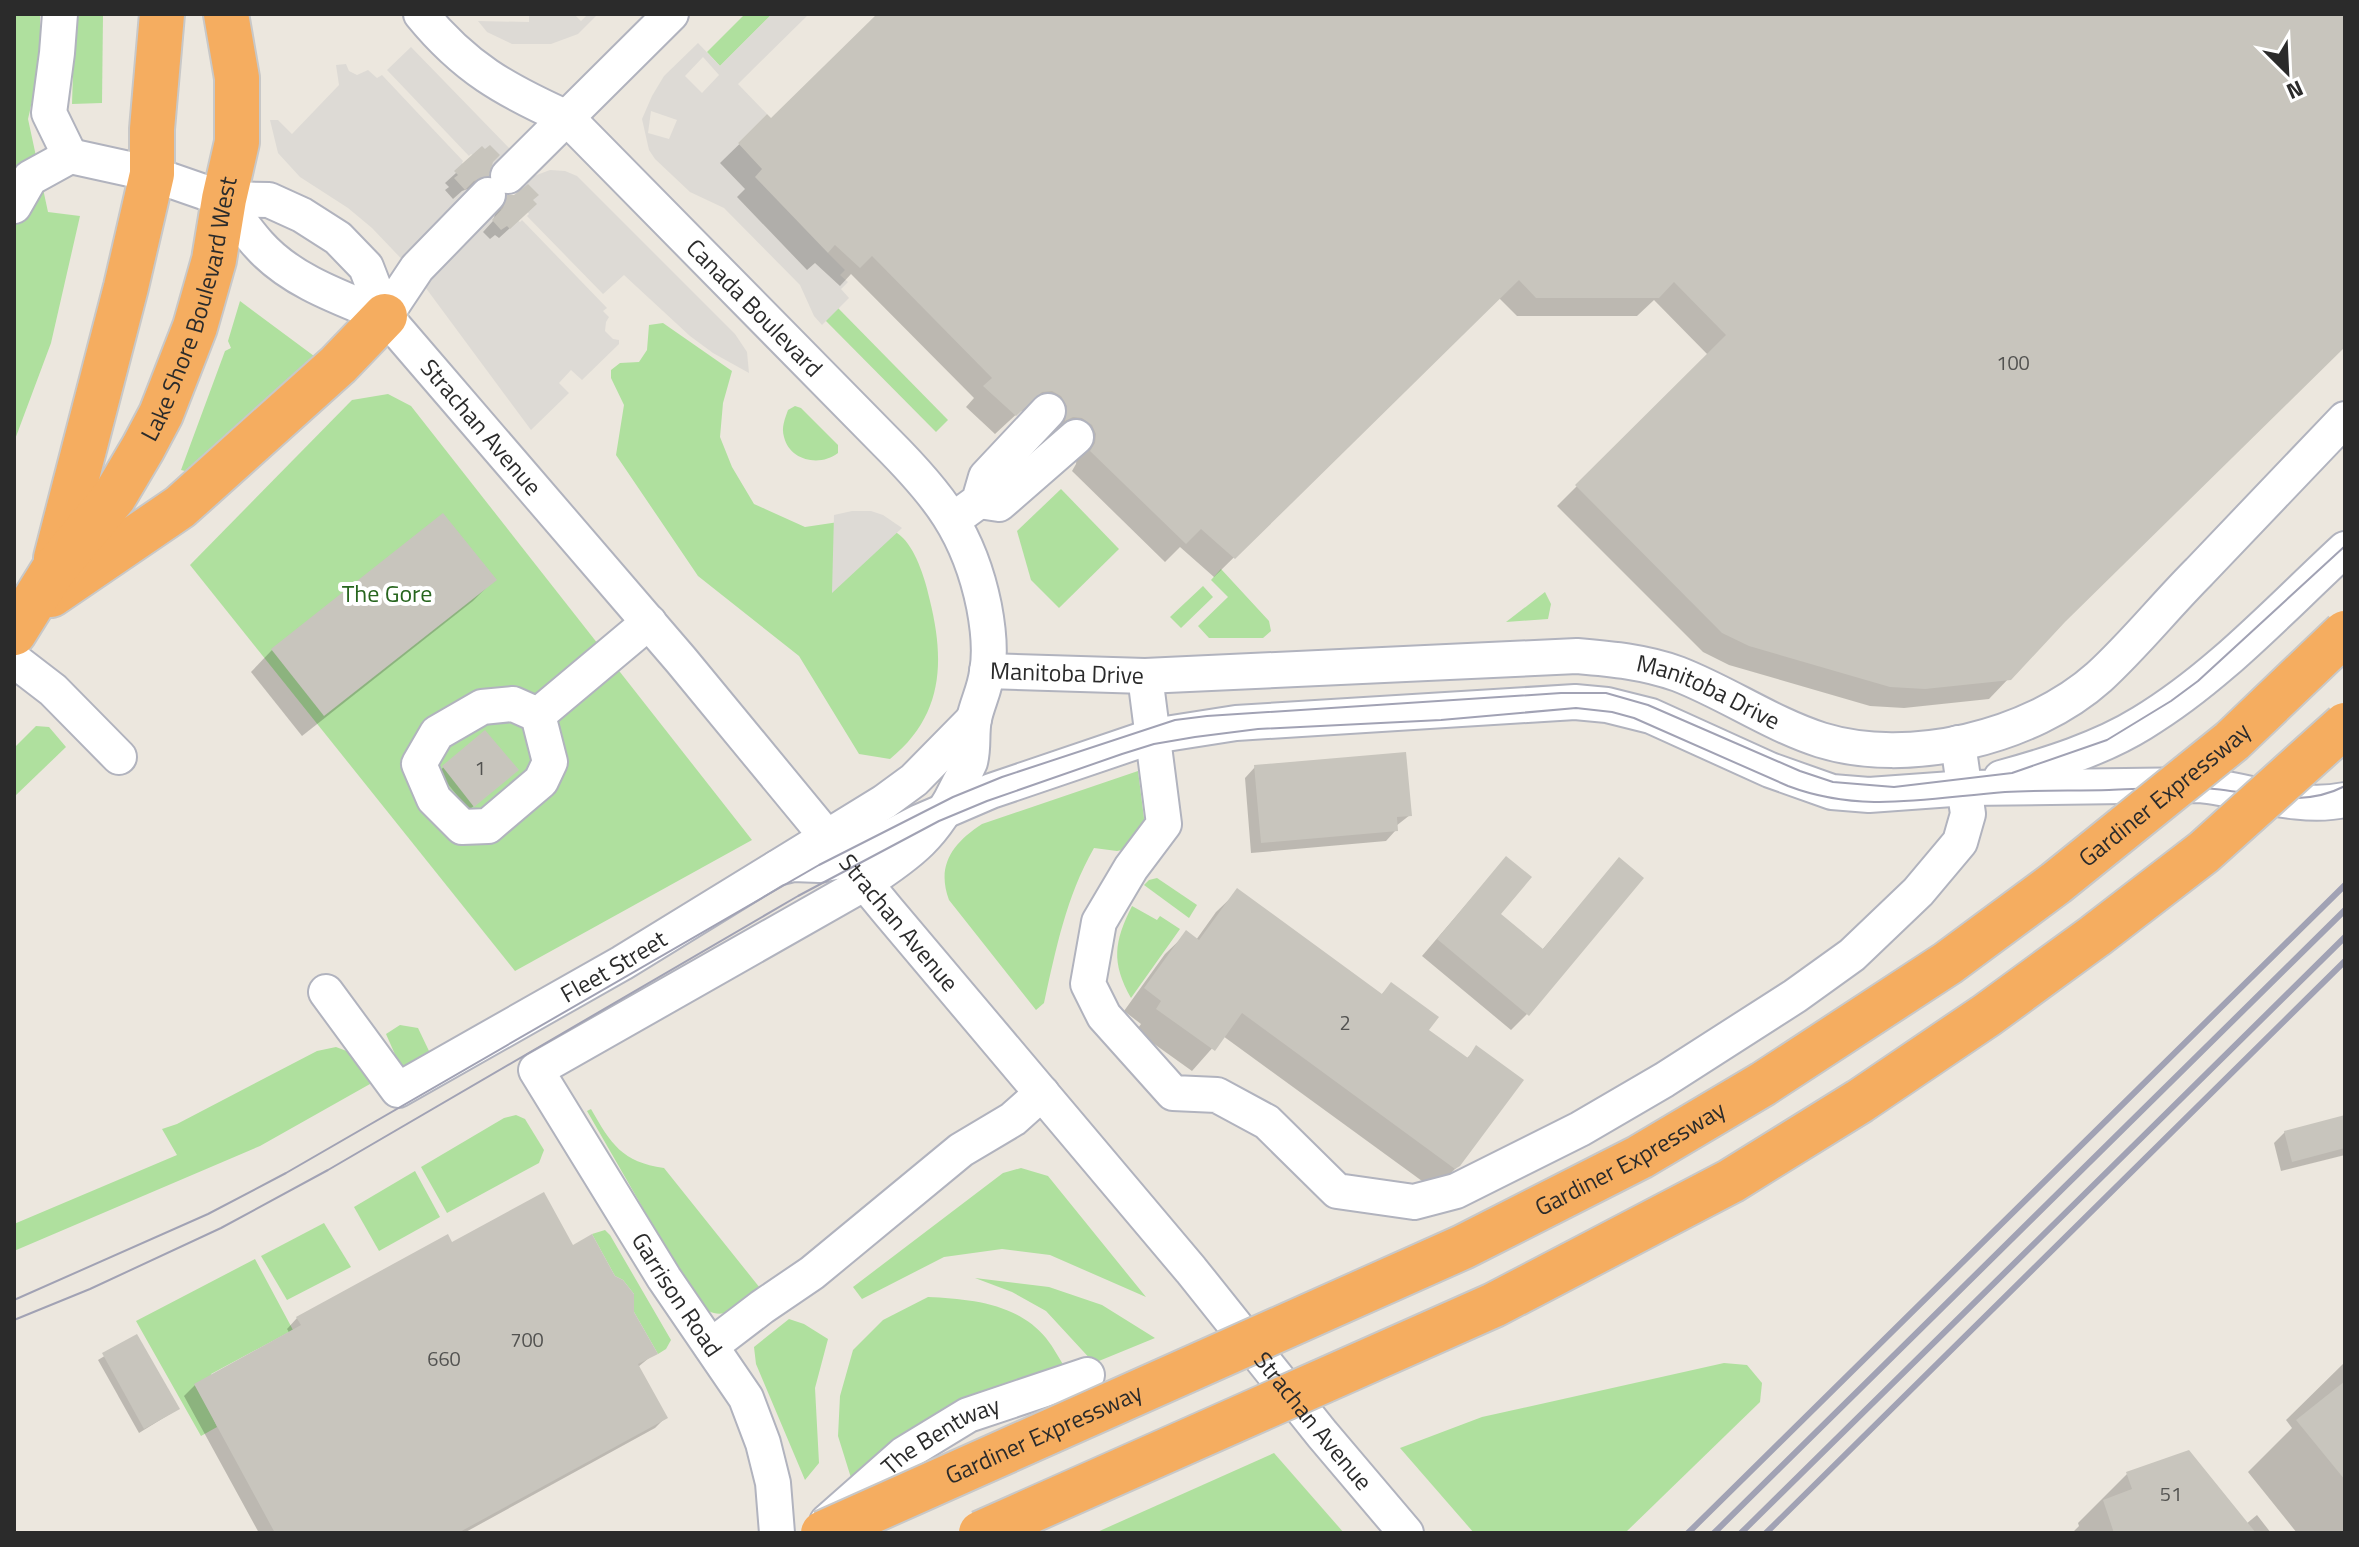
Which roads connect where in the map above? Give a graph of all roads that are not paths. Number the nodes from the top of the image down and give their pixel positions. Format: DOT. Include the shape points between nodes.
graph roads {
  1 [pos="60,14"];
  2 [pos="162,14"];
  3 [pos="226,14"];
  4 [pos="421,14"];
  5 [pos="671,14"];
  6 [pos="567,118"];
  7 [pos="70,156"];
  8 [pos="152,174"];
  9 [pos="224,199"];
  10 [pos="14,206"];
  11 [pos="385,316"];
  12 [pos="1048,411"];
  13 [pos="2345,419"];
  14 [pos="1076,437"];
  15 [pos="966,510"];
  16 [pos="2345,549"];
  17 [pos="52,572"];
  18 [pos="22,621"];
  19 [pos="649,622"];
  20 [pos="2345,633"];
  21 [pos="14,660"];
  22 [pos="987,671"];
  23 [pos="1145,676"];
  24 [pos="538,715"];
  25 [pos="974,719"];
  26 [pos="2345,725"];
  27 [pos="1153,736"];
  28 [pos="1958,743"];
  29 [pos="119,757"];
  30 [pos="1966,788"];
  31 [pos="2345,800"];
  32 [pos="945,810"];
  33 [pos="846,860"];
  34 [pos="326,992"];
  35 [pos="1042,1093"];
  36 [pos="711,1346"];
  37 [pos="1087,1375"];
  38 [pos="777,1525"];
  39 [pos="820,1533"];
  40 [pos="981,1533"];
  41 [pos="1406,1533"];
  1 -- 7 [label="street" via="49,113"];
  2 -- 8 [label="highway, Lake Shore Boulevard West"];
  3 -- 9 [label="highway, Lake Shore Boulevard West" via="237,78 237,142"];
  4 -- 6 [label="street, Canada Boulevard" via="480,73"];
  5 -- 6 [label="street"];
  6 -- 11 [label="street" via="417,268"];
  6 -- 15 [label="street, Canada Boulevard" via="923,480"];
  7 -- 8 [label="street, Strachan Avenue"];
  7 -- 10 [label="street" via="30,178"];
  8 -- 9 [label="street, Strachan Avenue"];
  8 -- 17 [label="highway, Lake Shore Boulevard West"];
  9 -- 11 [label="street, Strachan Avenue" via="260,246 283,265 314,286"];
  9 -- 11 [label="street, Strachan Avenue" via="269,200 338,238 366,267"];
  9 -- 17 [label="highway, Lake Shore Boulevard West" via="195,327 161,414 114,497"];
  11 -- 18 [label="highway" via="180,507"];
  11 -- 19 [label="street, Strachan Avenue"];
  12 -- 15 [label="street" via="986,477"];
  13 -- 28 [label="street, Manitoba Drive" via="2098,678 2044,714"];
  14 -- 15 [label="street" via="999,504"];
  15 -- 22 [label="street, Canada Boulevard" via="970,552 987,619"];
  16 -- 30 [label="street" via="2199,683 2141,724 2108,741"];
  17 -- 18 [label="highway, Lake Shore Boulevard West"];
  19 -- 24 [label="street"];
  19 -- 33 [label="street, Strachan Avenue"];
  20 -- 39 [label="highway, Gardiner Expressway, bridge" via="2232,741 2044,892 1948,963 1701,1121 1463,1247"];
  21 -- 29 [label="street" via="53,690"];
  22 -- 23 [label="street, Manitoba Drive"];
  22 -- 25 [label="street, Manitoba Drive"];
  23 -- 27 [label="street"];
  23 -- 28 [label="street, Manitoba Drive" via="1577,656 1627,660 1678,674 1821,740 1874,751"];
  25 -- 32 [label="street, Manitoba Drive" via="970,761"];
  25 -- 33 [label="street, Manitoba Drive" via="914,780 884,802"];
  26 -- 40 [label="highway, bridge" via="2204,852 2095,936 1860,1101 1731,1181 1494,1305"];
  27 -- 30 [label="street" via="1236,723 1575,702 1651,716 1832,792 1869,795"];
  27 -- 30 [label="street" via="1164,824 1099,922 1088,984 1104,1016 1173,1093 1217,1095 1267,1122 1337,1191 1414,1202 1456,1191 1580,1129 1852,955 1918,892 1960,842 1968,814"];
  27 -- 32 [label="street"];
  28 -- 30 [label="street"];
  30 -- 31 [label="street" via="2200,785 2307,805"];
  32 -- 33 [label="street, Manitoba Drive" via="910,853"];
  33 -- 34 [label="street, Fleet Street" via="777,868 398,1090"];
  33 -- 35 [label="street, Strachan Avenue"];
  33 -- 36 [label="street, Garrison Road" via="536,1070"];
  35 -- 36 [label="street"];
  35 -- 41 [label="street, Strachan Avenue"];
  36 -- 38 [label="street, Garrison Road" via="746,1398 757,1427 773,1483"];
  37 -- 39 [label="street, The Bentway" via="968,1415 904,1454 831,1516"];
}
